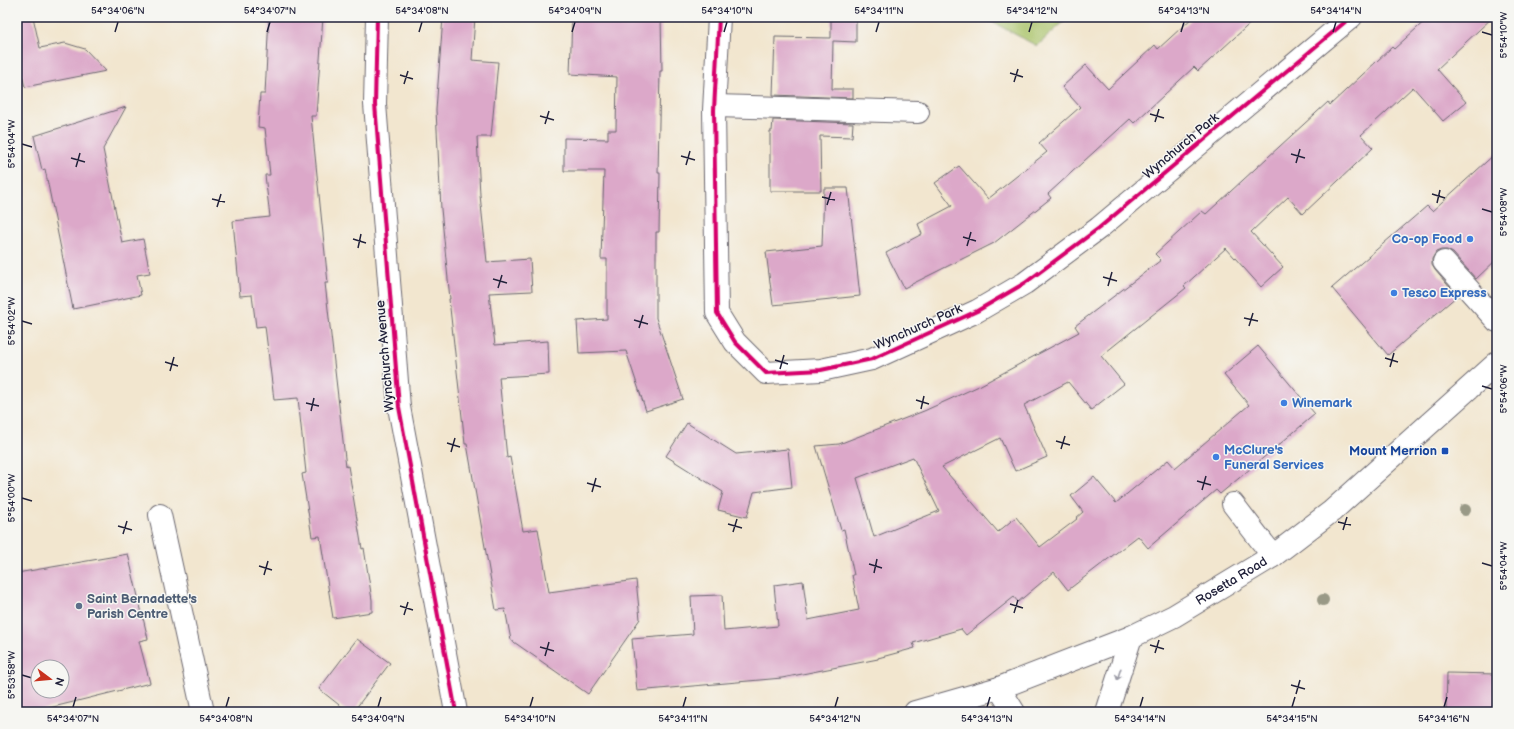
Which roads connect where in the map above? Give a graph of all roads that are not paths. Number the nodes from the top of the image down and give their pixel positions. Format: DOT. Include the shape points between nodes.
graph roads {
  1 [pos="377,17"];
  2 [pos="719,17"];
  3 [pos="1351,17"];
  4 [pos="715,106"];
  5 [pos="918,112"];
  6 [pos="1444,262"];
  7 [pos="1497,321"];
  8 [pos="1497,363"];
  9 [pos="1233,504"];
  10 [pos="160,515"];
  11 [pos="1273,556"];
  12 [pos="1131,636"];
  13 [pos="999,688"];
  14 [pos="203,712"];
  15 [pos="456,712"];
  16 [pos="915,712"];
  17 [pos="1014,712"];
  18 [pos="1107,712"];
  1 -- 15 [label="street, Wynchurch Avenue" via="375,104 399,408"];
  2 -- 4 [label="street, Wynchurch Park"];
  3 -- 4 [label="street, Wynchurch Park" via="1099,228 1025,283 977,311 872,359 821,370 766,373 735,342 717,312"];
  4 -- 5 [label="street"];
  6 -- 7 [label="street"];
  8 -- 11 [label="street, Rosetta Road" via="1332,511"];
  9 -- 11 [label="street"];
  10 -- 14 [label="street"];
  11 -- 12 [label="street, Rosetta Road" via="1174,616"];
  12 -- 13 [label="street, Rosetta Road"];
  12 -- 18 [label="street, one-way"];
  13 -- 16 [label="street, Rosetta Road"];
  13 -- 17 [label="street"];
}
